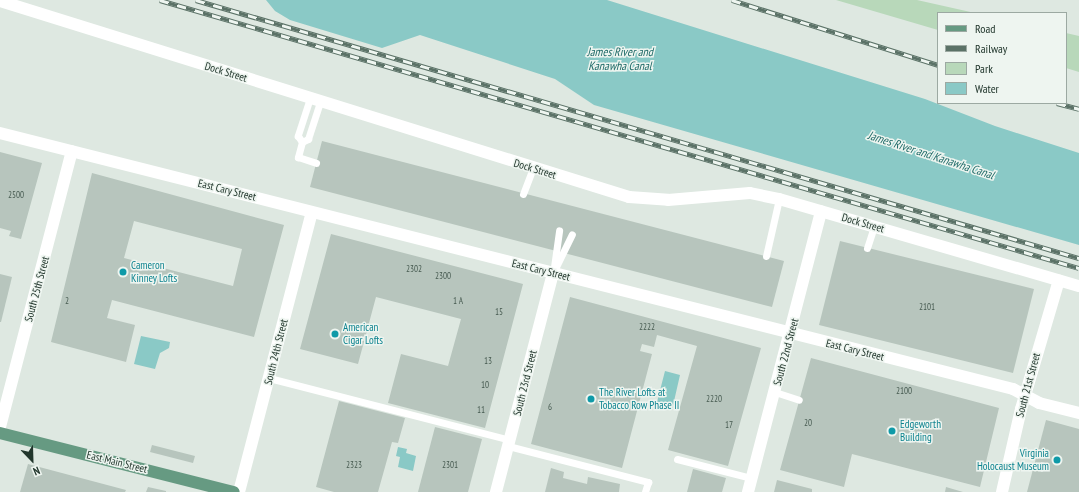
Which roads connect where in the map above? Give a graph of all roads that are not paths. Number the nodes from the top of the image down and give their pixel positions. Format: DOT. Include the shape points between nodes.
graph roads {
  1 [pos="0,1"];
  2 [pos="315,100"];
  3 [pos="0,133"];
  4 [pos="302,142"];
  5 [pos="72,151"];
  6 [pos="316,163"];
  7 [pos="533,168"];
  8 [pos="523,194"];
  9 [pos="779,199"];
  10 [pos="821,211"];
  11 [pos="312,212"];
  12 [pos="874,226"];
  13 [pos="559,230"];
  14 [pos="572,234"];
  15 [pos="867,248"];
  16 [pos="766,256"];
  17 [pos="553,273"];
  18 [pos="1059,280"];
  19 [pos="1079,286"];
  20 [pos="791,333"];
  21 [pos="269,378"];
  22 [pos="775,392"];
  23 [pos="1025,396"];
  24 [pos="799,400"];
  25 [pos="1079,413"];
  26 [pos="0,427"];
  27 [pos="0,433"];
  28 [pos="509,443"];
  29 [pos="677,459"];
  30 [pos="751,478"];
  31 [pos="234,492"];
  32 [pos="240,492"];
  33 [pos="496,492"];
  34 [pos="645,492"];
  35 [pos="748,492"];
  36 [pos="1002,492"];
  1 -- 2 [label="street, Dock Street"];
  2 -- 4 [label="lane" via="308,139"];
  2 -- 4 [label="lane" via="298,136"];
  2 -- 7 [label="street, Dock Street"];
  3 -- 5 [label="street, East Cary Street"];
  4 -- 6 [label="lane" via="298,157"];
  5 -- 11 [label="street, East Cary Street"];
  5 -- 26 [label="street, South 25th Street"];
  7 -- 8 [label="lane"];
  7 -- 9 [label="street, Dock Street" via="614,193 651,200 735,193"];
  9 -- 10 [label="street, Dock Street"];
  9 -- 16 [label="lane"];
  10 -- 12 [label="street, Dock Street"];
  10 -- 20 [label="street, South 22nd Street"];
  11 -- 17 [label="street, East Cary Street"];
  11 -- 21 [label="street, South 24th Street"];
  12 -- 15 [label="lane"];
  12 -- 18 [label="street, Dock Street"];
  13 -- 17 [label="lane"];
  14 -- 17 [label="lane"];
  17 -- 20 [label="street, East Cary Street"];
  17 -- 28 [label="street, South 23rd Street"];
  18 -- 19 [label="street, Dock Street"];
  18 -- 23 [label="street, South 21st Street"];
  20 -- 22 [label="street, South 22nd Street"];
  20 -- 23 [label="street, East Cary Street" via="1013,390"];
  21 -- 28 [label="lane"];
  21 -- 32 [label="street, South 24th Street"];
  22 -- 24 [label="lane"];
  22 -- 30 [label="street, South 22nd Street"];
  23 -- 25 [label="street, East Cary Street" via="1039,403"];
  23 -- 36 [label="street, South 21st Street"];
  27 -- 31 [label="main road, East Main Street"];
  28 -- 33 [label="street, South 23rd Street"];
  28 -- 34 [label="lane" via="648,482"];
  29 -- 30 [label="lane"];
  30 -- 35 [label="street, South 22nd Street"];
}
